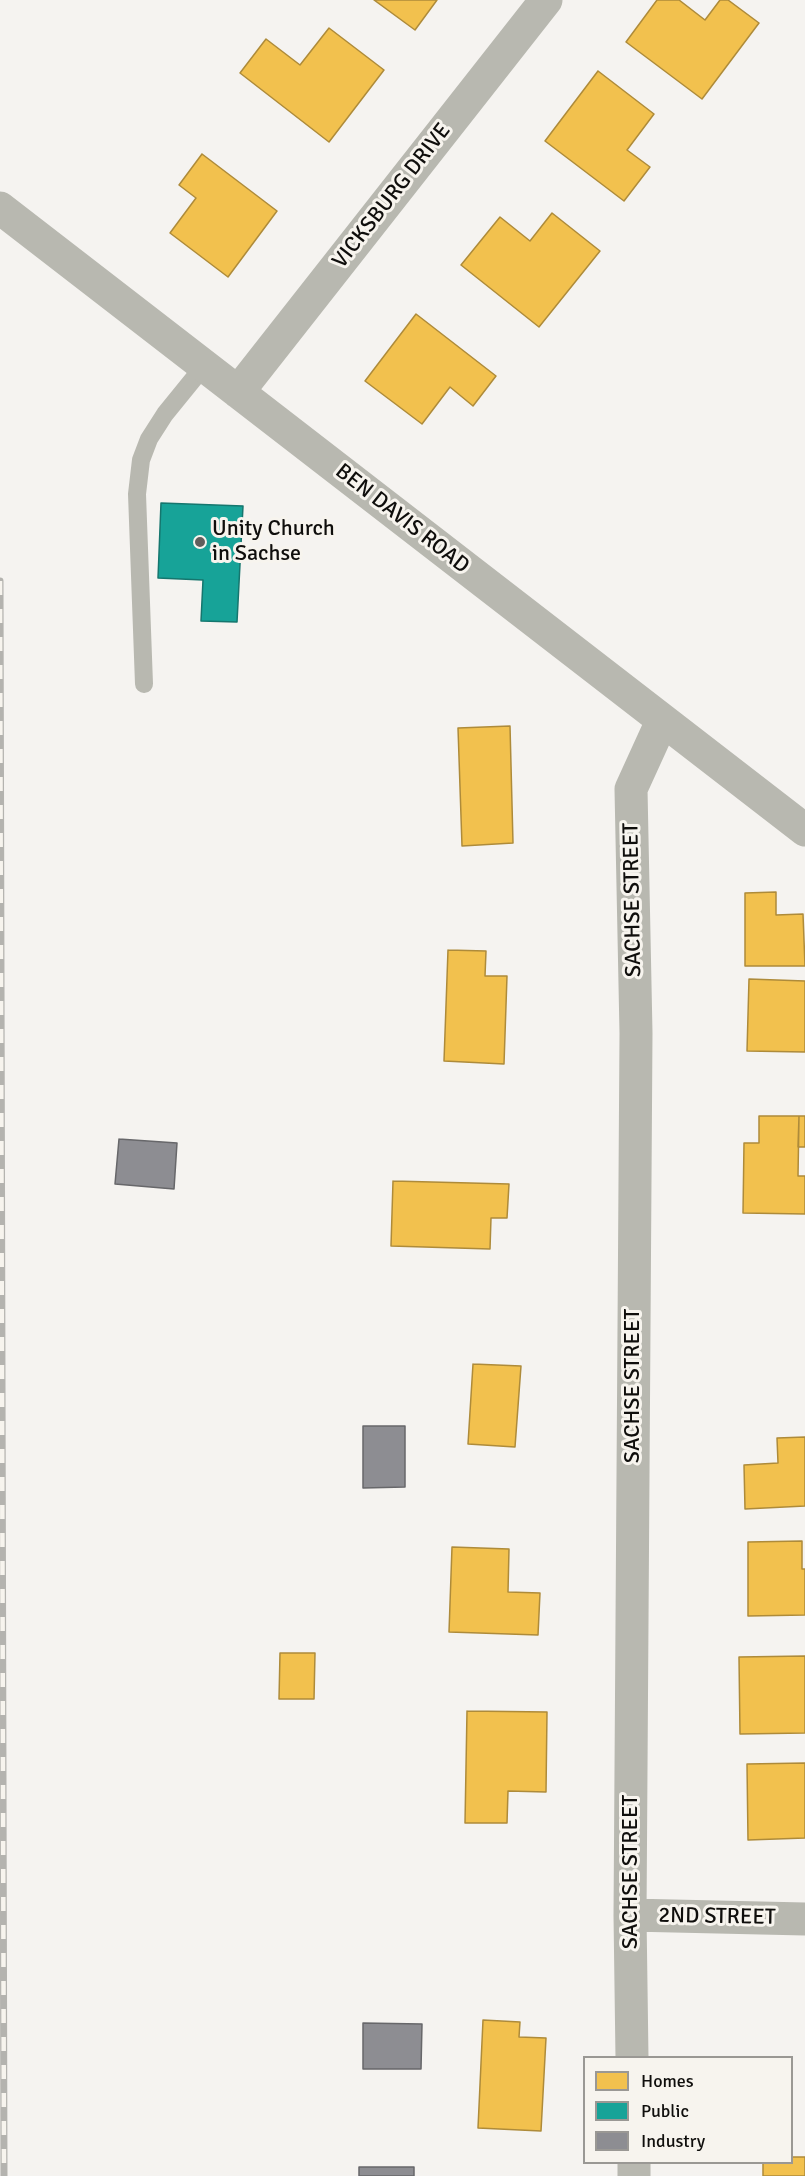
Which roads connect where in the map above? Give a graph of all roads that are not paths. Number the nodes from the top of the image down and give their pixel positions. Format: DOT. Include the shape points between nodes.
graph roads {
  1 [pos="546,0"];
  2 [pos="0,208"];
  3 [pos="204,366"];
  4 [pos="238,392"];
  5 [pos="144,684"];
  6 [pos="662,721"];
  7 [pos="805,830"];
  8 [pos="630,1915"];
  9 [pos="805,1919"];
  10 [pos="632,2056"];
  1 -- 4 [label="street, VICKSBURG DRIVE"];
  2 -- 3 [label="street, BEN DAVIS ROAD"];
  3 -- 4 [label="street, BEN DAVIS ROAD"];
  3 -- 5 [label="lane" via="165,414 141,460 137,494"];
  4 -- 6 [label="street, BEN DAVIS ROAD"];
  6 -- 7 [label="street, BEN DAVIS ROAD"];
  6 -- 8 [label="street, SACHSE STREET" via="631,789 636,1045"];
  8 -- 9 [label="street, 2ND STREET"];
  8 -- 10 [label="street, SACHSE STREET"];
}
